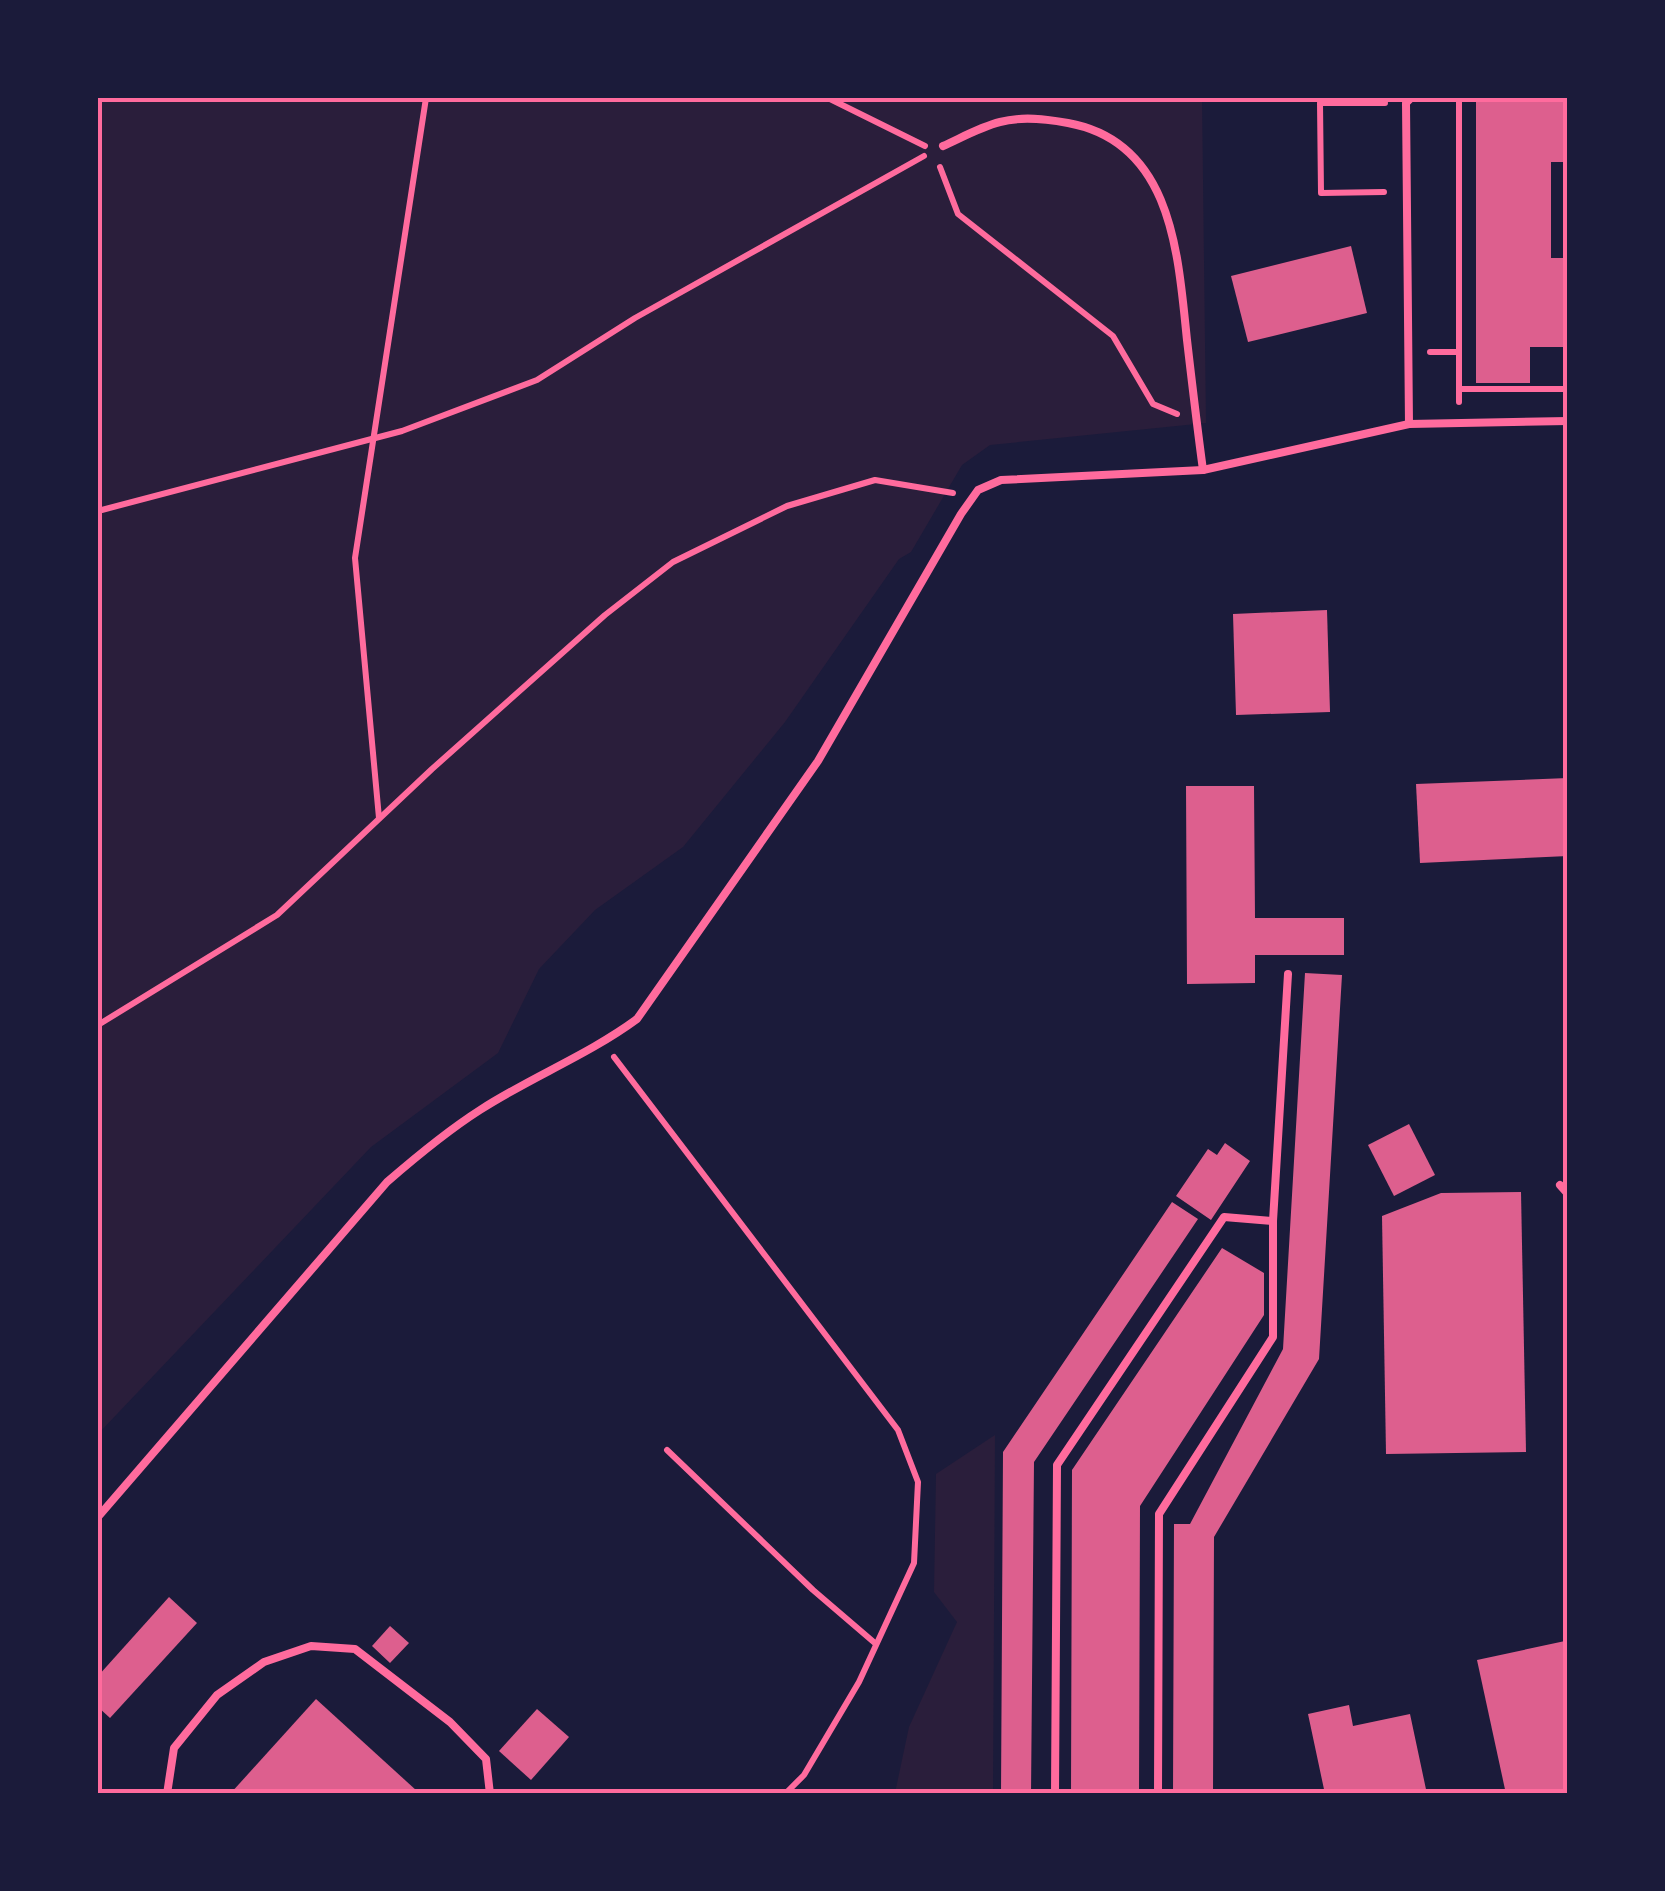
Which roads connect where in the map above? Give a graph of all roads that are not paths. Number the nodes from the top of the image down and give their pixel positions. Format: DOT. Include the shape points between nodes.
graph roads {
  1 [pos="1408,100"];
  2 [pos="938,148"];
  3 [pos="1568,422"];
  4 [pos="1409,424"];
  5 [pos="1204,470"];
  6 [pos="1288,974"];
  7 [pos="1560,1185"];
  8 [pos="1568,1194"];
  9 [pos="1273,1221"];
  10 [pos="98,1517"];
  11 [pos="167,1794"];
  12 [pos="490,1794"];
  13 [pos="1054,1794"];
  14 [pos="1158,1794"];
  1 -- 4 [label="lane"];
  2 -- 5 [label="lane" via="1000,122 1040,118 1114,139 1137,160 1177,243"];
  3 -- 4 [label="lane"];
  4 -- 5 [label="lane"];
  5 -- 10 [label="lane" via="1000,480 978,490 818,761 637,1020 482,1108 387,1182"];
  6 -- 9 [label="lane"];
  7 -- 8 [label="lane"];
  9 -- 13 [label="lane" via="1224,1217 1057,1465"];
  9 -- 14 [label="lane" via="1274,1337 1158,1514"];
  11 -- 12 [label="lane" via="174,1748 217,1695 264,1662 312,1646 355,1649 450,1722 486,1760"];
}
